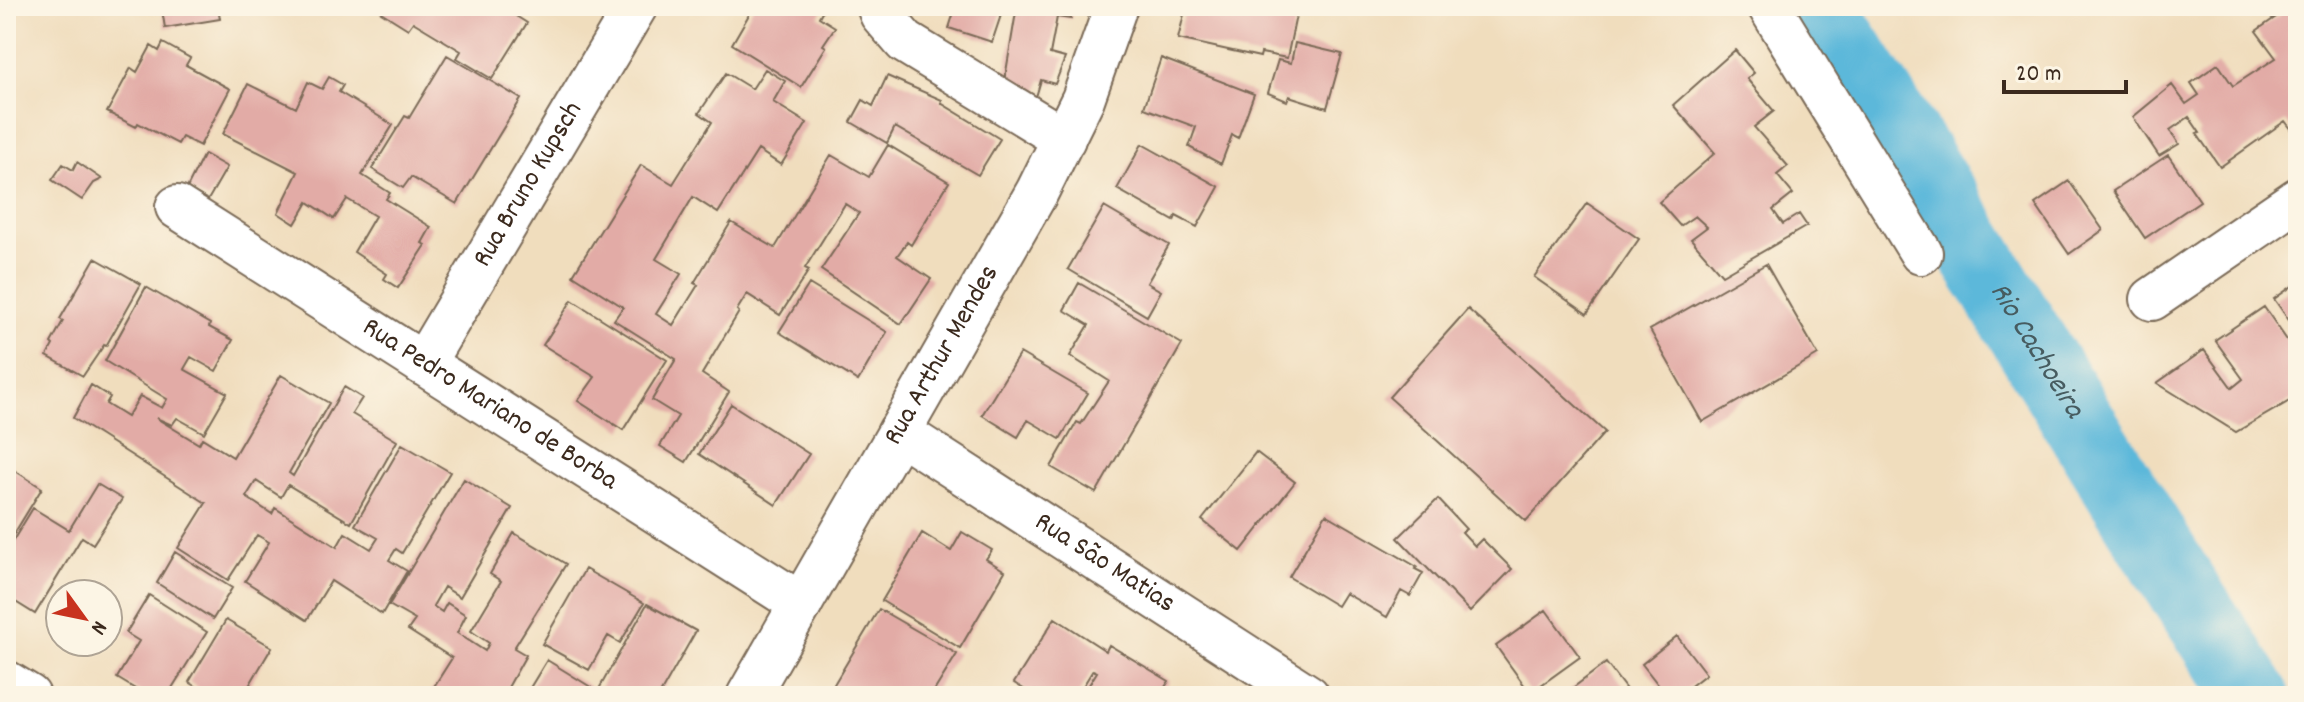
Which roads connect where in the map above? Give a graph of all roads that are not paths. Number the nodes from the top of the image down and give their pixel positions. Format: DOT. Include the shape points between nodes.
graph roads {
  1 [pos="636,6"];
  2 [pos="878,6"];
  3 [pos="1116,6"];
  4 [pos="1769,6"];
  5 [pos="1064,139"];
  6 [pos="2298,199"];
  7 [pos="177,207"];
  8 [pos="1921,253"];
  9 [pos="2152,299"];
  10 [pos="423,364"];
  11 [pos="899,432"];
  12 [pos="801,604"];
  13 [pos="6,682"];
  14 [pos="29,696"];
  15 [pos="748,696"];
  16 [pos="1308,696"];
  1 -- 10 [label="street, Rua Bruno Kupsch"];
  2 -- 5 [label="street" via="905,42"];
  3 -- 5 [label="street, Rua Arthur Mendes"];
  4 -- 8 [label="street"];
  5 -- 11 [label="street, Rua Arthur Mendes"];
  6 -- 9 [label="street"];
  7 -- 10 [label="street, Rua Pedro Mariano de Borba"];
  10 -- 12 [label="street, Rua Pedro Mariano de Borba"];
  11 -- 12 [label="street, Rua Arthur Mendes"];
  11 -- 16 [label="street, Rua São Matias"];
  12 -- 15 [label="street, Rua Arthur Mendes"];
  13 -- 14 [label="street"];
}
